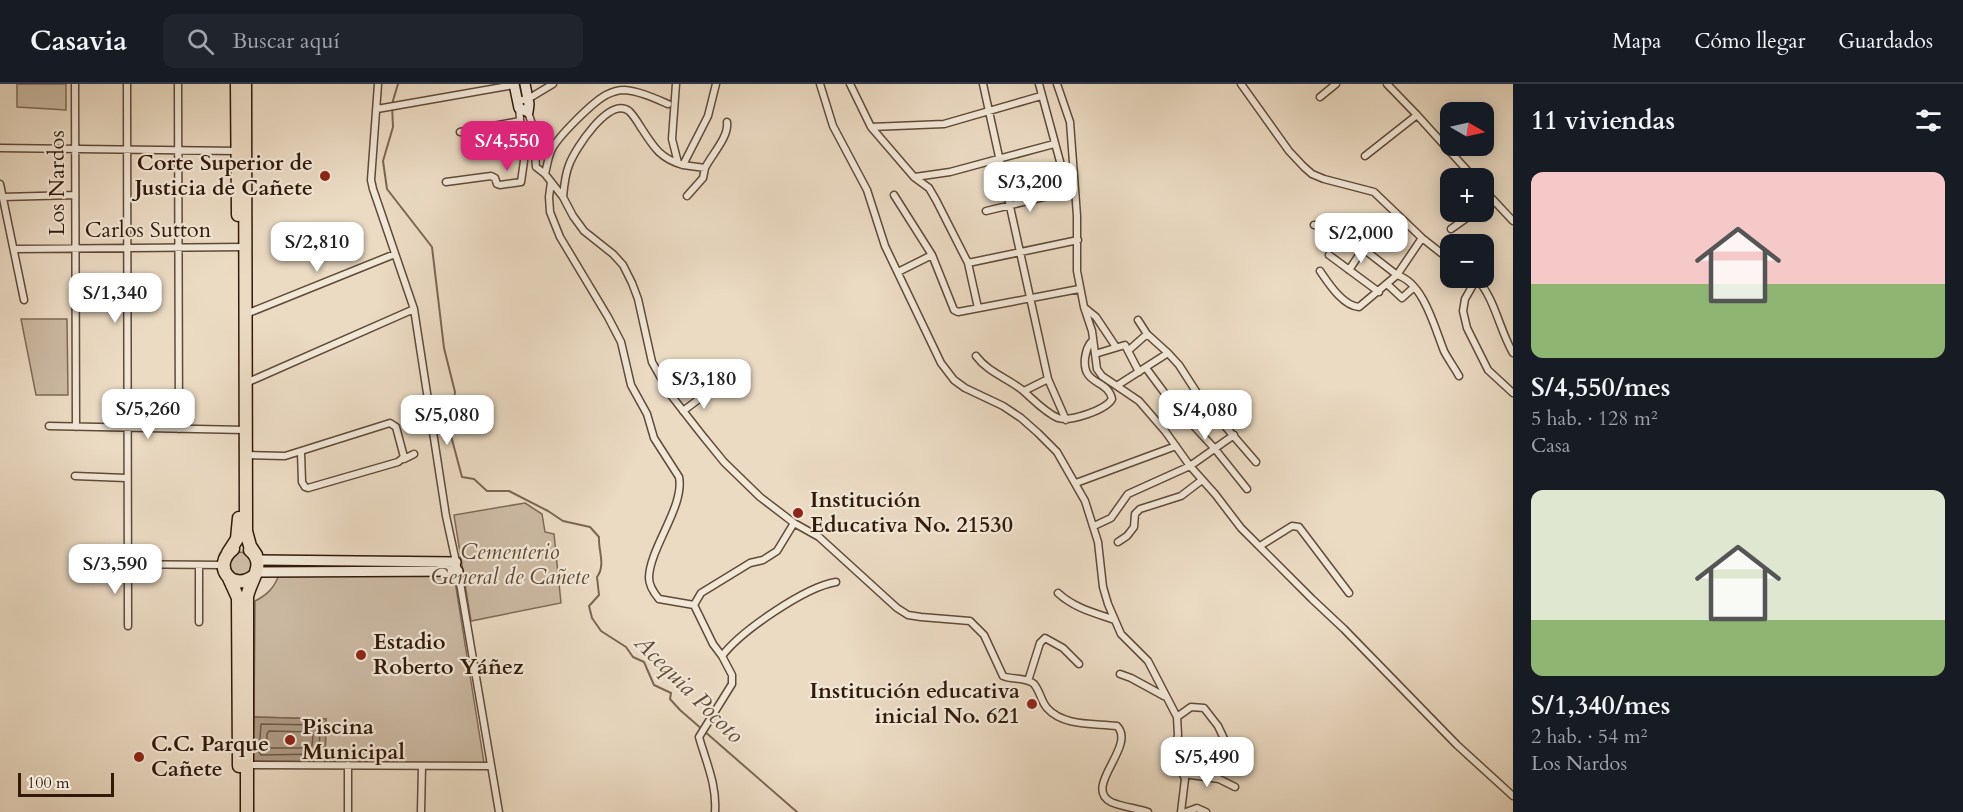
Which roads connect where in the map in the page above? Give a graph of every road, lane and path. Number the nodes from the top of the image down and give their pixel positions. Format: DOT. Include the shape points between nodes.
graph roads {
  1 [pos="75,84"];
  2 [pos="127,84"];
  3 [pos="178,84"];
  4 [pos="237,84"];
  5 [pos="245,84"];
  6 [pos="378,84"];
  7 [pos="514,84"];
  8 [pos="525,84"];
  9 [pos="553,84"];
  10 [pos="676,84"];
  11 [pos="716,84"];
  12 [pos="820,84"];
  13 [pos="850,84"];
  14 [pos="983,84"];
  15 [pos="1039,84"];
  16 [pos="1057,84"];
  17 [pos="1241,84"];
  18 [pos="1336,84"];
  19 [pos="1387,84"];
  20 [pos="1041,96"];
  21 [pos="1320,97"];
  22 [pos="528,99"];
  23 [pos="241,101"];
  24 [pos="668,104"];
  25 [pos="521,107"];
  26 [pos="377,109"];
  27 [pos="989,112"];
  28 [pos="1417,115"];
  29 [pos="520,121"];
  30 [pos="727,122"];
  31 [pos="871,127"];
  32 [pos="460,132"];
  33 [pos="1054,144"];
  34 [pos="0,148"];
  35 [pos="75,148"];
  36 [pos="127,148"];
  37 [pos="179,149"];
  38 [pos="242,150"];
  39 [pos="1365,156"];
  40 [pos="1000,159"];
  41 [pos="681,164"];
  42 [pos="705,168"];
  43 [pos="1465,168"];
  44 [pos="544,173"];
  45 [pos="914,177"];
  46 [pos="446,182"];
  47 [pos="550,182"];
  48 [pos="0,184"];
  49 [pos="1068,191"];
  50 [pos="1076,194"];
  51 [pos="75,195"];
  52 [pos="894,195"];
  53 [pos="687,196"];
  54 [pos="3,197"];
  55 [pos="563,197"];
  56 [pos="1494,201"];
  57 [pos="1011,206"];
  58 [pos="986,211"];
  59 [pos="1513,221"];
  60 [pos="1462,222"];
  61 [pos="1314,225"];
  62 [pos="1451,230"];
  63 [pos="1422,238"];
  64 [pos="1078,240"];
  65 [pos="75,248"];
  66 [pos="127,248"];
  67 [pos="179,248"];
  68 [pos="242,248"];
  69 [pos="14,249"];
  70 [pos="1363,249"];
  71 [pos="1440,252"];
  72 [pos="1021,253"];
  73 [pos="396,254"];
  74 [pos="932,255"];
  75 [pos="1329,255"];
  76 [pos="968,263"];
  77 [pos="1349,270"];
  78 [pos="1320,271"];
  79 [pos="898,272"];
  80 [pos="1398,275"];
  81 [pos="1387,284"];
  82 [pos="1413,288"];
  83 [pos="1471,288"];
  84 [pos="1483,288"];
  85 [pos="1079,289"];
  86 [pos="1379,292"];
  87 [pos="1031,299"];
  88 [pos="24,300"];
  89 [pos="1084,307"];
  90 [pos="978,308"];
  91 [pos="414,309"];
  92 [pos="246,314"];
  93 [pos="1138,320"];
  94 [pos="1147,334"];
  95 [pos="1092,341"];
  96 [pos="1116,347"];
  97 [pos="1129,350"];
  98 [pos="1168,353"];
  99 [pos="1513,353"];
  100 [pos="1095,354"];
  101 [pos="976,356"];
  102 [pos="1146,368"];
  103 [pos="1139,372"];
  104 [pos="1459,376"];
  105 [pos="1048,379"];
  106 [pos="246,383"];
  107 [pos="1118,385"];
  108 [pos="711,390"];
  109 [pos="1023,391"];
  110 [pos="1513,393"];
  111 [pos="683,411"];
  112 [pos="1066,420"];
  113 [pos="49,426"];
  114 [pos="76,427"];
  115 [pos="126,428"];
  116 [pos="179,429"];
  117 [pos="242,430"];
  118 [pos="1234,435"];
  119 [pos="1176,446"];
  120 [pos="1215,449"];
  121 [pos="301,452"];
  122 [pos="414,454"];
  123 [pos="246,455"];
  124 [pos="404,459"];
  125 [pos="1256,462"];
  126 [pos="1190,466"];
  127 [pos="75,476"];
  128 [pos="126,478"];
  129 [pos="1202,480"];
  130 [pos="1076,483"];
  131 [pos="1247,489"];
  132 [pos="794,523"];
  133 [pos="1094,526"];
  134 [pos="1118,542"];
  135 [pos="1260,546"];
  136 [pos="228,553"];
  137 [pos="106,564"];
  138 [pos="128,564"];
  139 [pos="199,565"];
  140 [pos="256,566"];
  141 [pos="457,567"];
  142 [pos="226,571"];
  143 [pos="836,582"];
  144 [pos="1058,593"];
  145 [pos="1349,593"];
  146 [pos="694,605"];
  147 [pos="1115,620"];
  148 [pos="199,622"];
  149 [pos="128,626"];
  150 [pos="722,656"];
  151 [pos="1079,664"];
  152 [pos="1120,674"];
  153 [pos="1028,681"];
  154 [pos="1165,696"];
  155 [pos="1177,717"];
  156 [pos="1236,764"];
  157 [pos="243,765"];
  158 [pos="348,765"];
  159 [pos="422,766"];
  160 [pos="490,766"];
  161 [pos="1184,774"];
  162 [pos="1235,788"];
  163 [pos="1513,796"];
  164 [pos="1138,810"];
  165 [pos="239,812"];
  166 [pos="247,812"];
  167 [pos="348,812"];
  168 [pos="421,812"];
  169 [pos="499,812"];
  170 [pos="715,812"];
  171 [pos="1148,812"];
  172 [pos="1182,812"];
  173 [pos="1186,812"];
  174 [pos="1206,812"];
  1 -- 35 [label="street, Los Nardos"];
  2 -- 36 [label="street"];
  3 -- 37 [label="street"];
  4 -- 23 [label="highway"];
  5 -- 23 [label="highway"];
  6 -- 26 [label="street"];
  7 -- 25 [label="street"];
  7 -- 26 [label="street"];
  8 -- 22 [label="street"];
  9 -- 22 [label="street"];
  10 -- 41 [label="street" via="672,139"];
  11 -- 41 [label="street" via="708,116"];
  12 -- 79 [label="street" via="833,126 867,190"];
  13 -- 31 [label="street"];
  14 -- 27 [label="street"];
  15 -- 20 [label="street"];
  16 -- 50 [label="street" via="1070,122"];
  17 -- 63 [label="street" via="1289,151 1312,174 1374,192"];
  18 -- 21 [label="street"];
  19 -- 28 [label="street"];
  20 -- 27 [label="street"];
  20 -- 33 [label="street"];
  22 -- 25 [label="street"];
  23 -- 38 [label="highway"];
  24 -- 44 [label="street" via="625,90 605,95 557,142"];
  25 -- 29 [label="street"];
  25 -- 44 [label="street" via="533,127 536,166"];
  26 -- 73 [label="street" via="371,180"];
  27 -- 31 [label="street" via="944,124"];
  27 -- 40 [label="street"];
  28 -- 39 [label="street"];
  28 -- 43 [label="street"];
  29 -- 32 [label="street"];
  29 -- 46 [label="street" via="524,161 521,182 500,185 491,176"];
  30 -- 42 [label="street" via="724,136"];
  31 -- 45 [label="street"];
  33 -- 40 [label="street"];
  33 -- 49 [label="street"];
  34 -- 35 [label="street"];
  35 -- 36 [label="street"];
  35 -- 51 [label="street, Los Nardos"];
  36 -- 37 [label="street"];
  36 -- 66 [label="street"];
  37 -- 38 [label="street"];
  37 -- 67 [label="street"];
  38 -- 68 [label="highway"];
  40 -- 45 [label="street"];
  40 -- 57 [label="street"];
  41 -- 42 [label="street"];
  41 -- 55 [label="street" via="659,154 630,112 618,108 592,128 579,145 569,164"];
  42 -- 53 [label="street" via="703,178"];
  44 -- 47 [label="street"];
  45 -- 76 [label="street" via="936,200"];
  47 -- 55 [label="street"];
  47 -- 146 [label="street" via="550,212 560,237 621,342 631,385 647,414 654,438 679,477 676,501 652,563 652,590 659,599"];
  48 -- 54 [label="street"];
  49 -- 50 [label="street"];
  49 -- 57 [label="street"];
  50 -- 64 [label="street"];
  51 -- 54 [label="street"];
  51 -- 65 [label="street, Los Nardos"];
  52 -- 74 [label="street"];
  54 -- 69 [label="street"];
  55 -- 111 [label="street" via="584,231 623,266 638,299 652,362"];
  56 -- 59 [label="street"];
  57 -- 58 [label="street"];
  57 -- 72 [label="street"];
  60 -- 62 [label="street"];
  61 -- 70 [label="street" via="1339,230"];
  63 -- 71 [label="street"];
  63 -- 80 [label="street"];
  64 -- 72 [label="street"];
  64 -- 85 [label="street"];
  65 -- 66 [label="street, Carlos Sutton"];
  65 -- 69 [label="street, Carlos Sutton"];
  65 -- 114 [label="street, Los Nardos"];
  66 -- 67 [label="street, Carlos Sutton"];
  66 -- 115 [label="street"];
  67 -- 68 [label="street, Carlos Sutton"];
  67 -- 116 [label="street"];
  68 -- 92 [label="highway"];
  68 -- 117 [label="highway"];
  69 -- 88 [label="street"];
  70 -- 77 [label="street"];
  70 -- 80 [label="street"];
  72 -- 76 [label="street"];
  72 -- 87 [label="street"];
  73 -- 91 [label="street"];
  73 -- 92 [label="street"];
  74 -- 79 [label="street"];
  74 -- 90 [label="street" via="954,310"];
  75 -- 77 [label="street"];
  76 -- 90 [label="street"];
  77 -- 86 [label="street"];
  78 -- 86 [label="street" via="1334,290 1355,307"];
  79 -- 130 [label="street" via="941,363 954,380 1021,418 1057,452"];
  80 -- 81 [label="street"];
  80 -- 82 [label="street"];
  81 -- 82 [label="street" via="1402,298"];
  81 -- 86 [label="street"];
  82 -- 104 [label="street" via="1430,311 1444,352"];
  83 -- 110 [label="street" via="1463,312 1467,328 1488,370"];
  84 -- 99 [label="street"];
  85 -- 87 [label="street"];
  85 -- 89 [label="street"];
  87 -- 90 [label="street"];
  87 -- 105 [label="street"];
  89 -- 95 [label="street"];
  89 -- 96 [label="street" via="1096,317"];
  91 -- 106 [label="street"];
  91 -- 141 [label="street"];
  92 -- 106 [label="highway"];
  93 -- 94 [label="street"];
  94 -- 97 [label="street"];
  94 -- 98 [label="street"];
  95 -- 100 [label="street"];
  95 -- 112 [label="street" via="1085,370 1109,390 1112,399 1105,407"];
  96 -- 97 [label="street" via="1125,345"];
  96 -- 100 [label="street"];
  97 -- 103 [label="street"];
  98 -- 102 [label="street"];
  98 -- 118 [label="street"];
  100 -- 107 [label="street" via="1102,376"];
  101 -- 109 [label="street" via="988,370"];
  102 -- 103 [label="street"];
  102 -- 120 [label="street"];
  103 -- 107 [label="street"];
  105 -- 109 [label="street"];
  105 -- 112 [label="street"];
  106 -- 117 [label="highway"];
  107 -- 119 [label="street" via="1139,400"];
  108 -- 111 [label="street"];
  109 -- 112 [label="street" via="1054,416"];
  111 -- 132 [label="street" via="724,462 759,497"];
  113 -- 114 [label="street"];
  114 -- 115 [label="street"];
  115 -- 116 [label="street"];
  115 -- 128 [label="street"];
  116 -- 117 [label="street"];
  117 -- 123 [label="highway"];
  117 -- 136 [label="highway" via="239,531"];
  118 -- 120 [label="street"];
  118 -- 125 [label="street"];
  119 -- 126 [label="street"];
  119 -- 130 [label="street"];
  120 -- 126 [label="street"];
  120 -- 131 [label="street"];
  121 -- 123 [label="street" via="285,456"];
  121 -- 124 [label="street" via="390,423 396,427"];
  121 -- 124 [label="street" via="302,482 308,488"];
  122 -- 124 [label="street"];
  123 -- 140 [label="highway" via="246,531"];
  126 -- 129 [label="street"];
  126 -- 133 [label="street" via="1128,494 1112,518"];
  127 -- 128 [label="street"];
  128 -- 138 [label="street"];
  129 -- 134 [label="street" via="1181,496 1140,509 1135,514 1134,527"];
  129 -- 135 [label="street"];
  130 -- 133 [label="street"];
  132 -- 146 [label="street" via="777,551 701,593"];
  132 -- 153 [label="street" via="819,537 908,615 970,621 984,635 1003,676"];
  133 -- 147 [label="street" via="1103,587"];
  135 -- 145 [label="street" via="1292,526 1299,527"];
  135 -- 163 [label="street" via="1457,746"];
  136 -- 140 [label="highway" via="246,548"];
  136 -- 142 [label="highway"];
  137 -- 138 [label="street"];
  138 -- 139 [label="street"];
  138 -- 149 [label="street"];
  139 -- 142 [label="street"];
  139 -- 148 [label="street"];
  140 -- 141 [label="street"];
  140 -- 142 [label="highway" via="241,582 234,581"];
  140 -- 157 [label="highway" via="247,597"];
  141 -- 160 [label="street"];
  142 -- 157 [label="highway" via="238,598"];
  143 -- 150 [label="street" via="804,592 732,643"];
  144 -- 147 [label="street" via="1078,607"];
  146 -- 150 [label="street"];
  147 -- 154 [label="street" via="1121,634 1148,661"];
  150 -- 170 [label="street" via="732,675 732,684 699,739 714,788"];
  151 -- 153 [label="street" via="1045,638 1040,642"];
  152 -- 154 [label="street"];
  153 -- 164 [label="street" via="1034,684 1049,711 1076,724 1120,728 1122,742 1102,789 1110,801"];
  154 -- 155 [label="street"];
  155 -- 156 [label="street" via="1191,708 1204,708 1218,726"];
  155 -- 161 [label="street" via="1174,752"];
  157 -- 158 [label="street"];
  157 -- 165 [label="highway"];
  157 -- 166 [label="highway"];
  158 -- 159 [label="street"];
  158 -- 167 [label="street"];
  159 -- 160 [label="street"];
  159 -- 168 [label="street"];
  160 -- 169 [label="street"];
  161 -- 162 [label="street" via="1219,778"];
  161 -- 172 [label="street"];
  164 -- 171 [label="street"];
  173 -- 174 [label="street" via="1197,808"];
}
